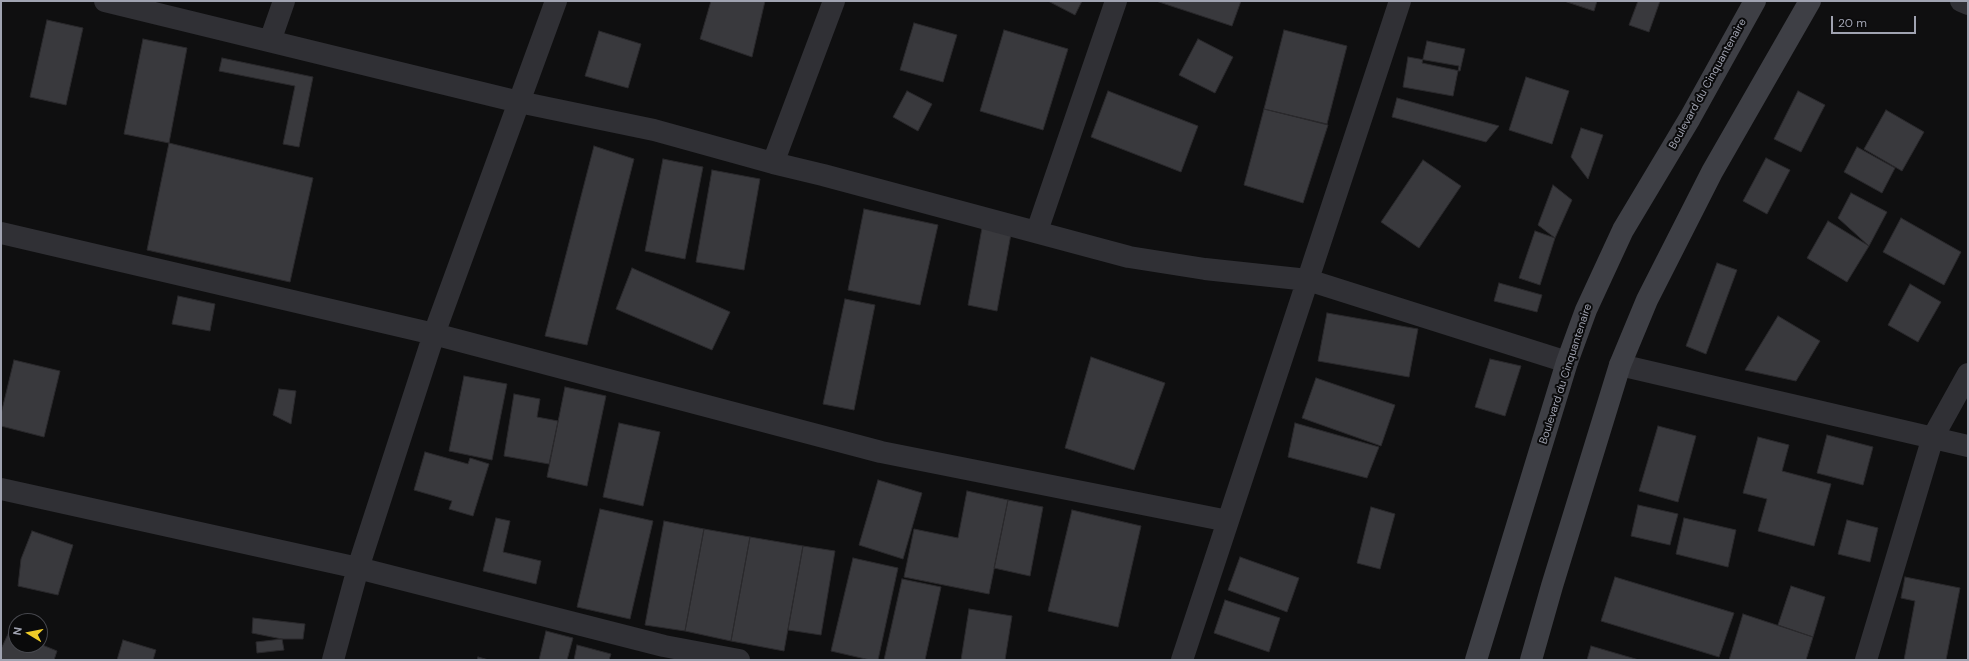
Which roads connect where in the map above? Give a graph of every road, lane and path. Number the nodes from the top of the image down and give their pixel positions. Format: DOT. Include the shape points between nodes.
graph roads {
  1 [pos="105,1"];
  2 [pos="284,1"];
  3 [pos="556,1"];
  4 [pos="834,1"];
  5 [pos="1116,1"];
  6 [pos="1400,1"];
  7 [pos="1755,1"];
  8 [pos="1810,1"];
  9 [pos="1962,1"];
  10 [pos="1968,4"];
  11 [pos="270,40"];
  12 [pos="520,102"];
  13 [pos="773,163"];
  14 [pos="1037,231"];
  15 [pos="1,233"];
  16 [pos="1308,280"];
  17 [pos="434,334"];
  18 [pos="1567,362"];
  19 [pos="1620,365"];
  20 [pos="1968,374"];
  21 [pos="1932,437"];
  22 [pos="1968,446"];
  23 [pos="1,489"];
  24 [pos="1228,521"];
  25 [pos="358,568"];
  26 [pos="333,660"];
  27 [pos="739,660"];
  28 [pos="1182,660"];
  29 [pos="1476,660"];
  30 [pos="1531,660"];
  31 [pos="1866,660"];
  1 -- 11 [label="street"];
  2 -- 11 [label="street"];
  3 -- 12 [label="street"];
  4 -- 13 [label="street"];
  5 -- 14 [label="street"];
  6 -- 16 [label="street"];
  7 -- 18 [label="main road, Boulevard du Cinquantenaire" via="1690,118 1623,230 1586,310"];
  8 -- 19 [label="main road" via="1712,172 1647,300"];
  9 -- 10 [label="street"];
  11 -- 12 [label="street"];
  12 -- 13 [label="street" via="654,130"];
  12 -- 17 [label="street"];
  13 -- 14 [label="street"];
  14 -- 16 [label="street" via="1129,257 1205,269"];
  15 -- 17 [label="street"];
  16 -- 18 [label="street"];
  16 -- 24 [label="street"];
  17 -- 24 [label="street" via="881,452"];
  17 -- 25 [label="street"];
  18 -- 29 [label="main road, Boulevard du Cinquantenaire"];
  19 -- 21 [label="street"];
  19 -- 30 [label="main road"];
  20 -- 21 [label="street"];
  21 -- 22 [label="street"];
  21 -- 31 [label="street"];
  23 -- 25 [label="street"];
  24 -- 28 [label="street"];
  25 -- 26 [label="street"];
  25 -- 27 [label="street" via="664,646"];
}
